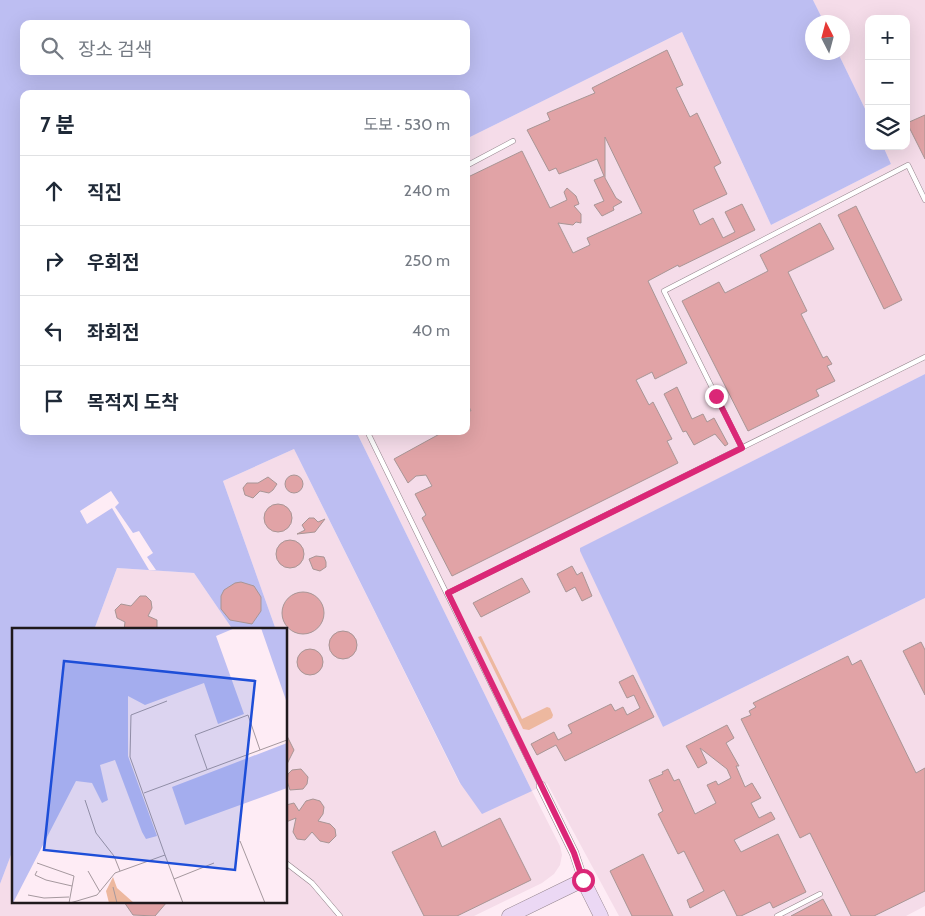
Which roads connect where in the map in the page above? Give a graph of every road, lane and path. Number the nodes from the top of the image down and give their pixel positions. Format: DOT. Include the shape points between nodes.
graph roads {
  1 [pos="513,142"];
  2 [pos="470,164"];
  3 [pos="925,200"];
  4 [pos="925,357"];
  5 [pos="368,435"];
  6 [pos="742,448"];
  7 [pos="448,593"];
  8 [pos="541,786"];
  9 [pos="288,865"];
  10 [pos="583,880"];
  11 [pos="820,894"];
  12 [pos="340,916"];
  13 [pos="509,916"];
  14 [pos="601,916"];
  15 [pos="777,916"];
  1 -- 2 [label="lane"];
  3 -- 6 [label="lane" via="908,165 664,291"];
  4 -- 6 [label="lane"];
  5 -- 7 [label="lane"];
  6 -- 7 [label="lane"];
  7 -- 8 [label="lane"];
  8 -- 10 [label="street" via="574,853"];
  9 -- 12 [label="lane" via="312,883"];
  10 -- 13 [label="main road"];
  10 -- 14 [label="main road"];
  11 -- 15 [label="lane"];
}
